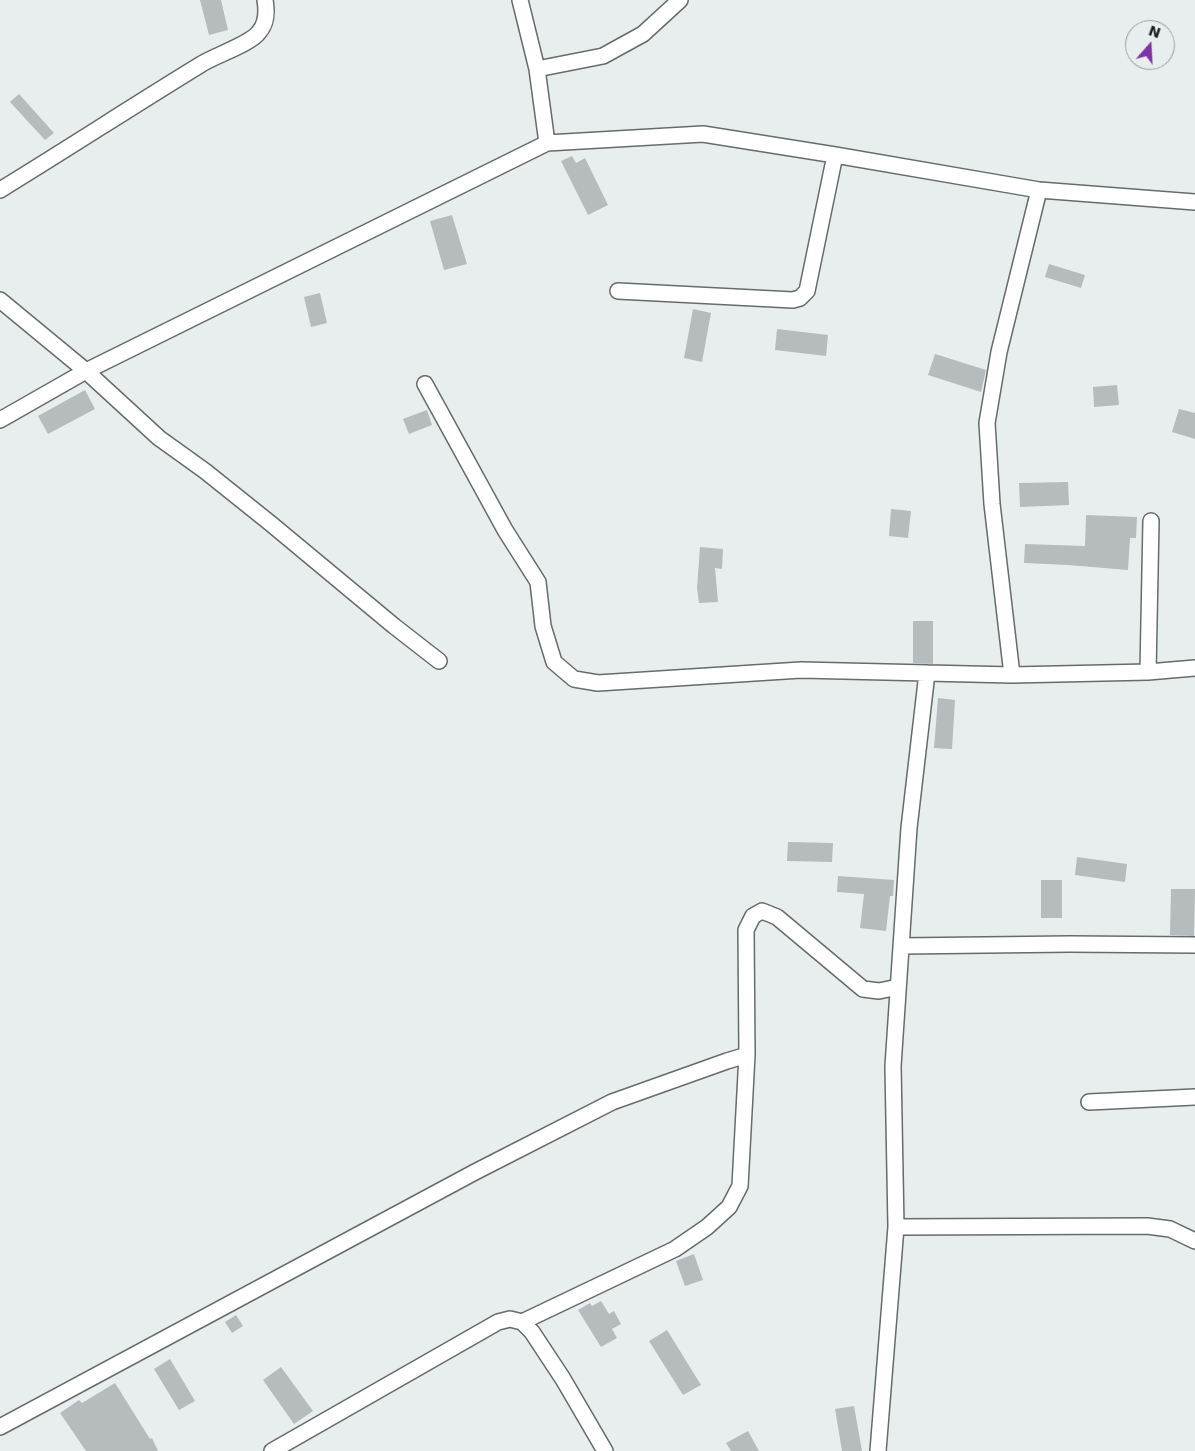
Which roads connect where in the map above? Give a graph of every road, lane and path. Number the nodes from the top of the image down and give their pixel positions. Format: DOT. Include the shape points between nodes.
graph roads {
  1 [pos="265,0"];
  2 [pos="520,0"];
  3 [pos="680,0"];
  4 [pos="537,69"];
  5 [pos="546,143"];
  6 [pos="835,155"];
  7 [pos="0,190"];
  8 [pos="1039,190"];
  9 [pos="1195,202"];
  10 [pos="618,291"];
  11 [pos="0,300"];
  12 [pos="86,371"];
  13 [pos="425,384"];
  14 [pos="0,420"];
  15 [pos="1151,521"];
  16 [pos="439,661"];
  17 [pos="1195,668"];
  18 [pos="1148,672"];
  19 [pos="927,673"];
  20 [pos="1012,675"];
  21 [pos="1195,945"];
  22 [pos="901,946"];
  23 [pos="898,987"];
  24 [pos="746,1055"];
  25 [pos="1195,1097"];
  26 [pos="1089,1102"];
  27 [pos="896,1227"];
  28 [pos="1195,1241"];
  29 [pos="522,1322"];
  30 [pos="0,1427"];
  31 [pos="272,1451"];
  32 [pos="605,1451"];
  33 [pos="878,1451"];
  1 -- 7 [label="street" via="267,11 259,33 202,63"];
  2 -- 4 [label="street"];
  3 -- 4 [label="street" via="643,34 603,56"];
  4 -- 5 [label="street"];
  5 -- 6 [label="street" via="703,134"];
  5 -- 12 [label="street"];
  6 -- 8 [label="street"];
  6 -- 10 [label="street" via="807,291 800,298"];
  8 -- 9 [label="street"];
  8 -- 20 [label="street" via="1000,352 987,423 992,504"];
  11 -- 12 [label="street"];
  12 -- 14 [label="street"];
  12 -- 16 [label="street" via="159,438 205,471"];
  13 -- 19 [label="street" via="505,530 538,582 542,626 554,662 574,679 598,683 801,670"];
  15 -- 18 [label="street"];
  17 -- 18 [label="street"];
  18 -- 20 [label="street"];
  19 -- 20 [label="street"];
  19 -- 22 [label="street" via="909,828"];
  21 -- 22 [label="street"];
  22 -- 23 [label="street"];
  23 -- 24 [label="street" via="879,991 863,988 777,917 762,911 753,916 746,930"];
  23 -- 27 [label="street" via="893,1066"];
  24 -- 29 [label="street" via="740,1186 729,1207 707,1228 675,1249"];
  24 -- 30 [label="street" via="612,1102"];
  25 -- 26 [label="street"];
  27 -- 28 [label="street" via="1147,1226 1170,1229"];
  27 -- 33 [label="street"];
  29 -- 31 [label="street" via="510,1319 498,1322"];
  29 -- 32 [label="street" via="563,1379"];
}
